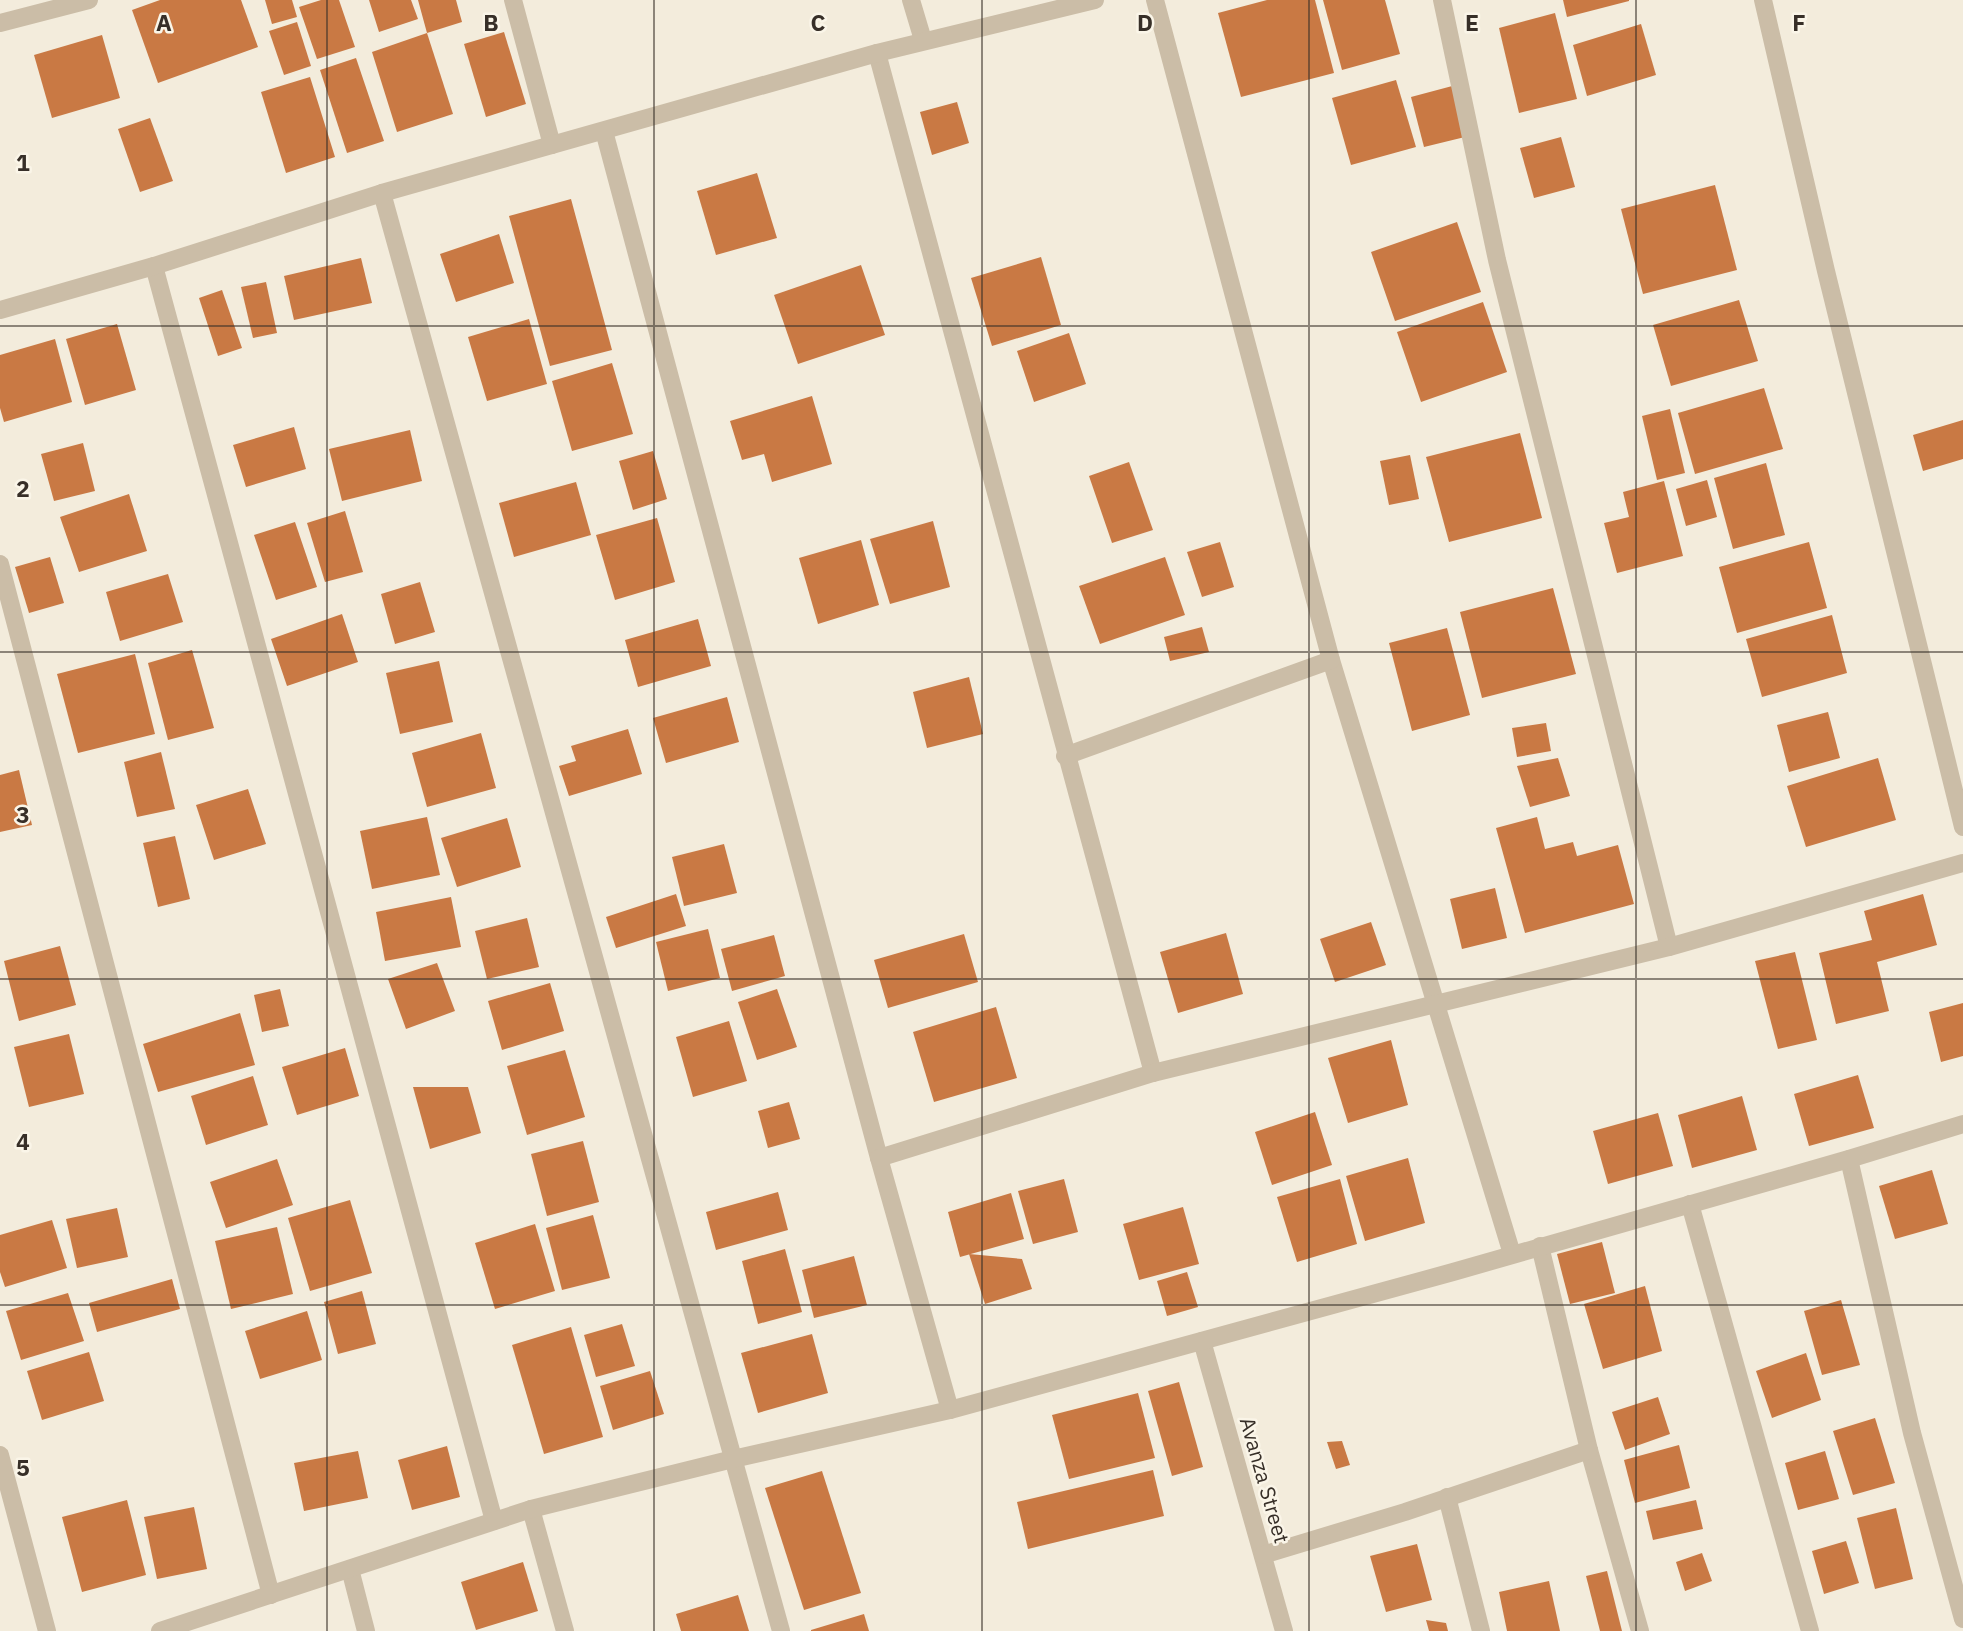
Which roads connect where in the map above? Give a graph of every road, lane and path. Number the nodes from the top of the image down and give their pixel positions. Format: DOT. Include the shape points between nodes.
graph roads {
  1 [pos="89,0"];
  2 [pos="513,0"];
  3 [pos="911,0"];
  4 [pos="1096,0"];
  5 [pos="1155,0"];
  6 [pos="1442,0"];
  7 [pos="1763,0"];
  8 [pos="67,3"];
  9 [pos="0,23"];
  10 [pos="923,40"];
  11 [pos="877,53"];
  12 [pos="604,131"];
  13 [pos="552,145"];
  14 [pos="382,193"];
  15 [pos="154,265"];
  16 [pos="0,310"];
  17 [pos="0,564"];
  18 [pos="1332,660"];
  19 [pos="1065,757"];
  20 [pos="1963,827"];
  21 [pos="1963,863"];
  22 [pos="1669,947"];
  23 [pos="1436,1004"];
  24 [pos="1153,1073"];
  25 [pos="1963,1124"];
  26 [pos="879,1158"];
  27 [pos="1849,1159"];
  28 [pos="1690,1204"];
  29 [pos="1540,1246"];
  30 [pos="1513,1254"];
  31 [pos="1202,1341"];
  32 [pos="950,1410"];
  33 [pos="1589,1450"];
  34 [pos="0,1455"];
  35 [pos="733,1459"];
  36 [pos="1447,1497"];
  37 [pos="531,1508"];
  38 [pos="494,1521"];
  39 [pos="1264,1555"];
  40 [pos="350,1569"];
  41 [pos="271,1595"];
  42 [pos="1963,1619"];
  43 [pos="47,1631"];
  44 [pos="160,1631"];
  45 [pos="366,1631"];
  46 [pos="565,1631"];
  47 [pos="781,1631"];
  48 [pos="1284,1631"];
  49 [pos="1480,1631"];
  50 [pos="1640,1631"];
  51 [pos="1810,1631"];
  1 -- 8 [label="street"];
  2 -- 13 [label="street"];
  3 -- 10 [label="street"];
  4 -- 10 [label="street"];
  5 -- 18 [label="street"];
  6 -- 22 [label="street" via="1497,260"];
  7 -- 20 [label="street"];
  8 -- 9 [label="street"];
  10 -- 11 [label="street"];
  11 -- 12 [label="street"];
  11 -- 19 [label="street"];
  12 -- 13 [label="street"];
  12 -- 26 [label="street"];
  13 -- 14 [label="street"];
  14 -- 15 [label="street"];
  14 -- 35 [label="street"];
  15 -- 16 [label="street"];
  15 -- 38 [label="street"];
  17 -- 41 [label="street"];
  18 -- 19 [label="street"];
  18 -- 23 [label="street"];
  19 -- 24 [label="street"];
  21 -- 22 [label="street"];
  22 -- 23 [label="street"];
  23 -- 24 [label="street"];
  23 -- 30 [label="street"];
  24 -- 26 [label="street"];
  25 -- 27 [label="street"];
  26 -- 32 [label="street"];
  27 -- 28 [label="street"];
  27 -- 42 [label="street" via="1912,1433"];
  28 -- 29 [label="street"];
  28 -- 51 [label="street"];
  29 -- 30 [label="street"];
  29 -- 33 [label="street"];
  30 -- 31 [label="street"];
  31 -- 32 [label="street"];
  31 -- 39 [label="street, Avanza Street"];
  32 -- 35 [label="street"];
  33 -- 36 [label="street"];
  33 -- 50 [label="street"];
  34 -- 43 [label="street"];
  35 -- 37 [label="street"];
  35 -- 47 [label="street"];
  36 -- 39 [label="street"];
  36 -- 49 [label="street"];
  37 -- 38 [label="street"];
  37 -- 46 [label="street"];
  38 -- 40 [label="street"];
  39 -- 48 [label="street, Avanza Street"];
  40 -- 41 [label="street"];
  40 -- 45 [label="street"];
  41 -- 44 [label="street"];
}
